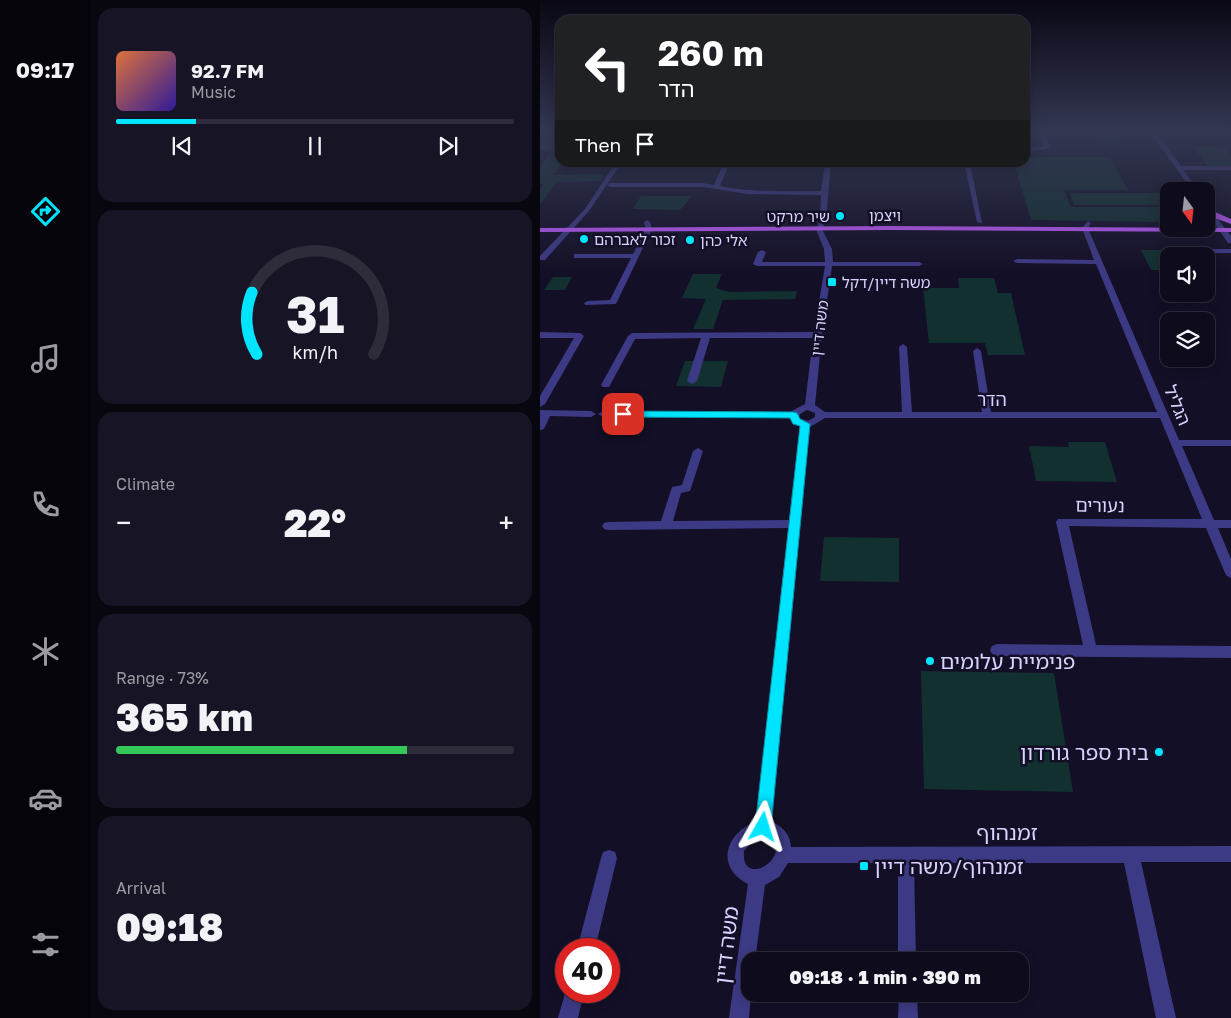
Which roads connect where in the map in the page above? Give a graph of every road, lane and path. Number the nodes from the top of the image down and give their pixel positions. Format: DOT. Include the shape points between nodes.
graph roads {
  1 [pos="609,178"];
  2 [pos="615,178"];
  3 [pos="721,178"];
  4 [pos="826,178"];
  5 [pos="970,178"];
  6 [pos="610,185"];
  7 [pos="718,186"];
  8 [pos="824,193"];
  9 [pos="1215,215"];
  10 [pos="1215,219"];
  11 [pos="980,222"];
  12 [pos="540,223"];
  13 [pos="1231,223"];
  14 [pos="1160,224"];
  15 [pos="821,225"];
  16 [pos="575,226"];
  17 [pos="648,226"];
  18 [pos="1086,226"];
  19 [pos="846,228"];
  20 [pos="623,229"];
  21 [pos="830,229"];
  22 [pos="1225,229"];
  23 [pos="540,230"];
  24 [pos="645,238"];
  25 [pos="830,238"];
  26 [pos="1231,241"];
  27 [pos="828,249"];
  28 [pos="1215,251"];
  29 [pos="1231,251"];
  30 [pos="762,252"];
  31 [pos="577,256"];
  32 [pos="636,256"];
  33 [pos="542,258"];
  34 [pos="1017,261"];
  35 [pos="1098,262"];
  36 [pos="829,263"];
  37 [pos="919,264"];
  38 [pos="588,303"];
  39 [pos="540,335"];
  40 [pos="818,335"];
  41 [pos="706,337"];
  42 [pos="903,347"];
  43 [pos="977,351"];
  44 [pos="692,380"];
  45 [pos="606,385"];
  46 [pos="540,404"];
  47 [pos="810,407"];
  48 [pos="544,413"];
  49 [pos="591,414"];
  50 [pos="603,414"];
  51 [pos="793,415"];
  52 [pos="821,415"];
  53 [pos="907,415"];
  54 [pos="987,415"];
  55 [pos="1163,415"];
  56 [pos="805,424"];
  57 [pos="540,427"];
  58 [pos="1175,443"];
  59 [pos="1231,443"];
  60 [pos="698,451"];
  61 [pos="794,524"];
  62 [pos="1210,524"];
  63 [pos="1231,524"];
  64 [pos="666,525"];
  65 [pos="608,526"];
  66 [pos="1231,573"];
  67 [pos="996,650"];
  68 [pos="1091,651"];
  69 [pos="1231,652"];
  70 [pos="763,827"];
  71 [pos="1231,854"];
  72 [pos="783,855"];
  73 [pos="906,855"];
  74 [pos="1132,855"];
  75 [pos="609,858"];
  76 [pos="756,878"];
  77 [pos="589,938"];
  78 [pos="908,952"];
  79 [pos="908,1002"];
  80 [pos="572,1003"];
  81 [pos="568,1018"];
  82 [pos="739,1018"];
  83 [pos="908,1018"];
  84 [pos="1166,1018"];
  1 -- 16 [label="street"];
  2 -- 6 [label="street"];
  3 -- 7 [label="street"];
  4 -- 8 [label="street"];
  5 -- 11 [label="street"];
  6 -- 7 [label="street"];
  6 -- 16 [label="street"];
  7 -- 8 [label="street" via="740,192"];
  8 -- 15 [label="street"];
  9 -- 13 [label="main road"];
  10 -- 22 [label="street"];
  11 -- 15 [label="main road, ויצמן"];
  11 -- 18 [label="main road, ויצמן"];
  12 -- 16 [label="main road, ויצמן"];
  13 -- 22 [label="main road, ויצמן"];
  14 -- 18 [label="main road, ויצמן"];
  15 -- 17 [label="main road, ויצמן"];
  15 -- 21 [label="main road, ויצמן"];
  15 -- 27 [label="street, משה דיין"];
  16 -- 17 [label="main road, ויצמן"];
  16 -- 20 [label="main road, ויצמן"];
  16 -- 23 [label="main road, ויצמן"];
  16 -- 33 [label="street"];
  17 -- 20 [label="main road, ויצמן"];
  17 -- 24 [label="street"];
  18 -- 19 [label="main road, ויצמן"];
  18 -- 22 [label="main road, ויצמן"];
  18 -- 35 [label="street, הגליל"];
  19 -- 21 [label="main road, ויצמן"];
  19 -- 25 [label="main road"];
  20 -- 24 [label="street" via="640,232"];
  21 -- 25 [label="street, משה דיין"];
  22 -- 26 [label="street"];
  24 -- 32 [label="street"];
  25 -- 27 [label="street, משה דיין"];
  27 -- 36 [label="street, משה דיין"];
  28 -- 29 [label="street"];
  30 -- 36 [label="street" via="757,264"];
  31 -- 32 [label="street"];
  32 -- 38 [label="street" via="613,302"];
  34 -- 35 [label="street"];
  35 -- 55 [label="street, הגליל"];
  36 -- 37 [label="street"];
  36 -- 40 [label="street, משה דיין"];
  39 -- 46 [label="street" via="580,336"];
  40 -- 41 [label="street"];
  40 -- 47 [label="street, משה דיין"];
  41 -- 44 [label="street"];
  41 -- 45 [label="street" via="632,336"];
  42 -- 53 [label="street"];
  43 -- 54 [label="street"];
  47 -- 51 [label="street" via="801,408"];
  47 -- 52 [label="street"];
  48 -- 49 [label="street"];
  48 -- 57 [label="street"];
  50 -- 51 [label="street"];
  51 -- 56 [label="street" via="796,421"];
  52 -- 53 [label="street, הדר"];
  52 -- 56 [label="street" via="818,420"];
  53 -- 54 [label="street, הדר"];
  54 -- 55 [label="street, הדר"];
  55 -- 58 [label="street, הגליל"];
  56 -- 61 [label="street"];
  58 -- 59 [label="street"];
  58 -- 62 [label="street, הגליל"];
  60 -- 64 [label="street" via="686,488 676,490"];
  61 -- 64 [label="street"];
  61 -- 70 [label="street"];
  62 -- 63 [label="street"];
  62 -- 66 [label="street, הגליל"];
  62 -- 68 [label="street, נעורים" via="1062,522"];
  64 -- 65 [label="street"];
  67 -- 68 [label="street"];
  68 -- 69 [label="street"];
  70 -- 72 [label="street" via="776,832 781,838"];
  70 -- 76 [label="street" via="747,832 737,847 738,867"];
  71 -- 74 [label="street, זמנהוף"];
  72 -- 73 [label="street, זמנהוף"];
  72 -- 76 [label="street" via="773,871"];
  73 -- 74 [label="street, זמנהוף"];
  73 -- 78 [label="street"];
  74 -- 84 [label="street"];
  75 -- 77 [label="street"];
  76 -- 82 [label="street, משה דיין"];
  79 -- 83 [label="street"];
  80 -- 81 [label="street"];
}
